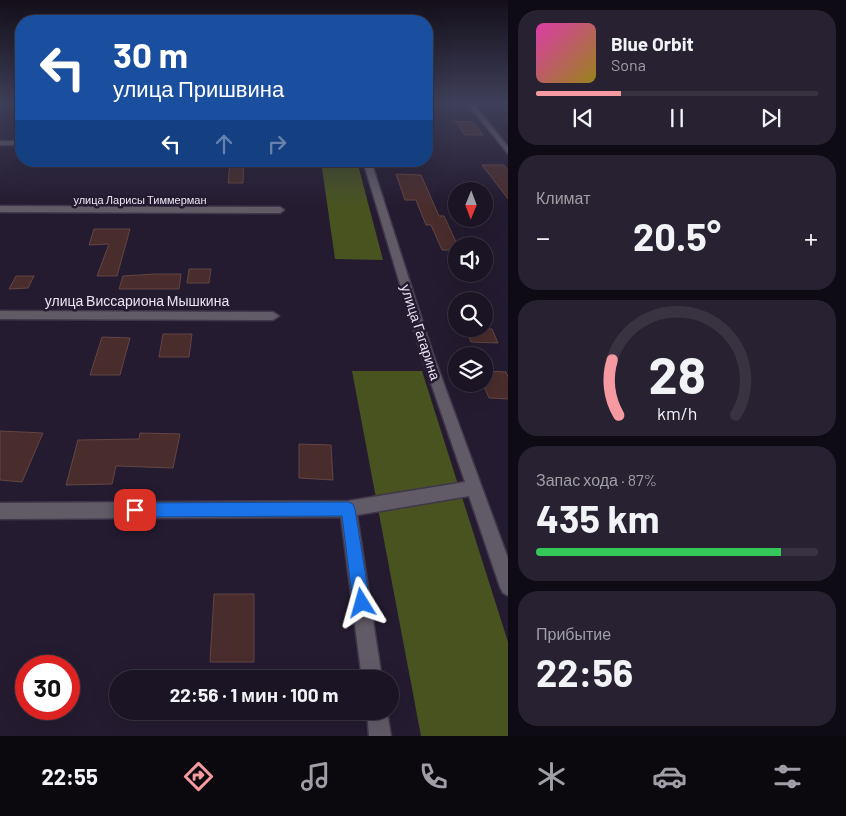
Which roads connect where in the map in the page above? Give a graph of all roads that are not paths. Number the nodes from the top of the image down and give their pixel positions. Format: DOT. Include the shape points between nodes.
graph roads {
  1 [pos="496,137"];
  2 [pos="0,143"];
  3 [pos="15,143"];
  4 [pos="508,153"];
  5 [pos="369,167"];
  6 [pos="0,210"];
  7 [pos="280,210"];
  8 [pos="0,315"];
  9 [pos="273,316"];
  10 [pos="474,488"];
  11 [pos="348,509"];
  12 [pos="0,511"];
  13 [pos="508,587"];
  14 [pos="371,670"];
  15 [pos="378,720"];
  16 [pos="380,736"];
  1 -- 4 [label="street"];
  2 -- 3 [label="street"];
  5 -- 10 [label="street, улица Гагарина" via="427,354"];
  6 -- 7 [label="street, улица Ларисы Тиммерман"];
  8 -- 9 [label="street, улица Виссариона Мышкина"];
  10 -- 11 [label="street"];
  10 -- 13 [label="street, улица Гагарина"];
  11 -- 12 [label="street"];
  11 -- 14 [label="street"];
  15 -- 16 [label="street"];
}
